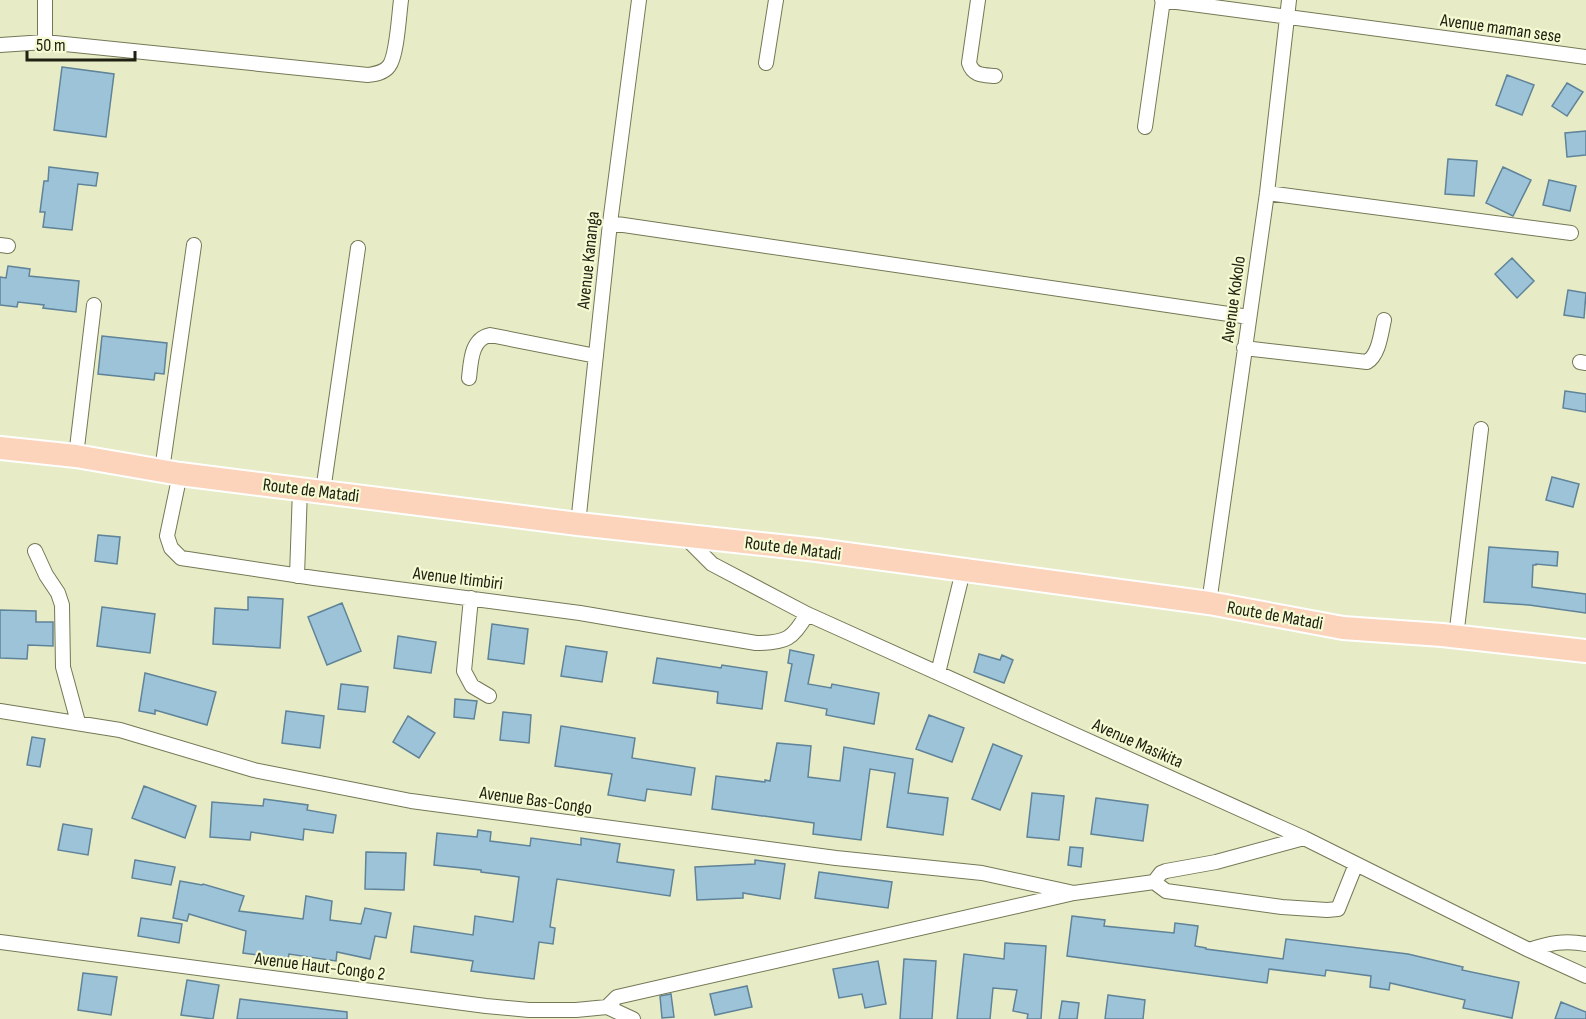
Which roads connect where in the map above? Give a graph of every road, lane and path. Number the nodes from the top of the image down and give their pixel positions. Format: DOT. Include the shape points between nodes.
graph roads {
  1 [pos="45,0"];
  2 [pos="401,0"];
  3 [pos="639,0"];
  4 [pos="776,0"];
  5 [pos="978,0"];
  6 [pos="1162,0"];
  7 [pos="1289,0"];
  8 [pos="1287,16"];
  9 [pos="45,42"];
  10 [pos="0,45"];
  11 [pos="1586,57"];
  12 [pos="766,63"];
  13 [pos="994,76"];
  14 [pos="1145,127"];
  15 [pos="1267,193"];
  16 [pos="610,224"];
  17 [pos="1571,233"];
  18 [pos="194,245"];
  19 [pos="358,248"];
  20 [pos="94,304"];
  21 [pos="1249,317"];
  22 [pos="1384,320"];
  23 [pos="1244,348"];
  24 [pos="596,356"];
  25 [pos="469,378"];
  26 [pos="1481,429"];
  27 [pos="0,447"];
  28 [pos="76,456"];
  29 [pos="171,472"];
  30 [pos="311,490"];
  31 [pos="578,524"];
  32 [pos="683,534"];
  33 [pos="34,551"];
  34 [pos="963,571"];
  35 [pos="297,576"];
  36 [pos="471,598"];
  37 [pos="1209,603"];
  38 [pos="807,614"];
  39 [pos="1456,637"];
  40 [pos="1586,651"];
  41 [pos="938,673"];
  42 [pos="489,696"];
  43 [pos="0,711"];
  44 [pos="78,722"];
  45 [pos="1304,838"];
  46 [pos="1356,864"];
  47 [pos="1154,882"];
  48 [pos="1074,893"];
  49 [pos="0,942"];
  50 [pos="1586,944"];
  51 [pos="1529,950"];
  52 [pos="1586,976"];
  53 [pos="607,1007"];
  54 [pos="633,1019"];
  1 -- 9 [label="street"];
  2 -- 9 [label="street" via="393,58 388,68 368,75"];
  3 -- 16 [label="street, Avenue Kananga"];
  4 -- 12 [label="street"];
  5 -- 13 [label="street" via="969,63 977,74"];
  6 -- 8 [label="street, Avenue maman sese"];
  6 -- 14 [label="street"];
  7 -- 8 [label="street, Avenue Kokolo"];
  8 -- 11 [label="street, Avenue maman sese"];
  8 -- 15 [label="street, Avenue Kokolo"];
  9 -- 10 [label="street"];
  15 -- 17 [label="street"];
  15 -- 21 [label="street, Avenue Kokolo"];
  16 -- 21 [label="street"];
  16 -- 24 [label="street, Avenue Kananga"];
  18 -- 29 [label="street, Avenue Itimbiri"];
  19 -- 30 [label="street"];
  20 -- 28 [label="street"];
  21 -- 23 [label="street, Avenue Kokolo"];
  22 -- 23 [label="street" via="1375,352 1366,362"];
  23 -- 37 [label="street, Avenue Kokolo"];
  24 -- 25 [label="street" via="490,334 481,336 475,344"];
  24 -- 31 [label="street, Avenue Kananga"];
  26 -- 39 [label="street"];
  27 -- 28 [label="main road, Route de Matadi"];
  28 -- 29 [label="main road, Route de Matadi"];
  29 -- 30 [label="main road, Route de Matadi"];
  29 -- 35 [label="street, Avenue Itimbiri" via="167,536 171,548 182,558"];
  30 -- 31 [label="main road, Route de Matadi"];
  30 -- 35 [label="street"];
  31 -- 32 [label="main road, Route de Matadi"];
  32 -- 34 [label="main road, Route de Matadi"];
  32 -- 38 [label="street, Avenue Masikita" via="712,564"];
  33 -- 44 [label="street" via="62,605 63,668"];
  34 -- 37 [label="main road, Route de Matadi"];
  34 -- 41 [label="street"];
  35 -- 36 [label="street, Avenue Itimbiri"];
  36 -- 38 [label="street, Avenue Itimbiri" via="756,643 786,639 797,632"];
  36 -- 42 [label="street" via="464,670 471,686"];
  37 -- 39 [label="main road, Route de Matadi" via="1343,628"];
  38 -- 41 [label="street, Avenue Masikita"];
  39 -- 40 [label="main road, Route de Matadi"];
  41 -- 45 [label="street, Avenue Masikita"];
  43 -- 44 [label="street, Avenue Bas-Congo"];
  44 -- 48 [label="street, Avenue Bas-Congo" via="120,730 254,770 411,801 836,858 982,873"];
  45 -- 46 [label="street, Avenue Masikita"];
  45 -- 47 [label="street" via="1166,871"];
  46 -- 47 [label="street" via="1338,909 1327,910 1166,891"];
  46 -- 51 [label="street, Avenue Masikita"];
  47 -- 48 [label="street"];
  48 -- 53 [label="street" via="617,997"];
  49 -- 53 [label="street, Avenue Haut-Congo 2" via="486,1006 529,1010"];
  50 -- 51 [label="street" via="1558,942"];
  51 -- 52 [label="street, Avenue Masikita"];
  53 -- 54 [label="street"];
}
